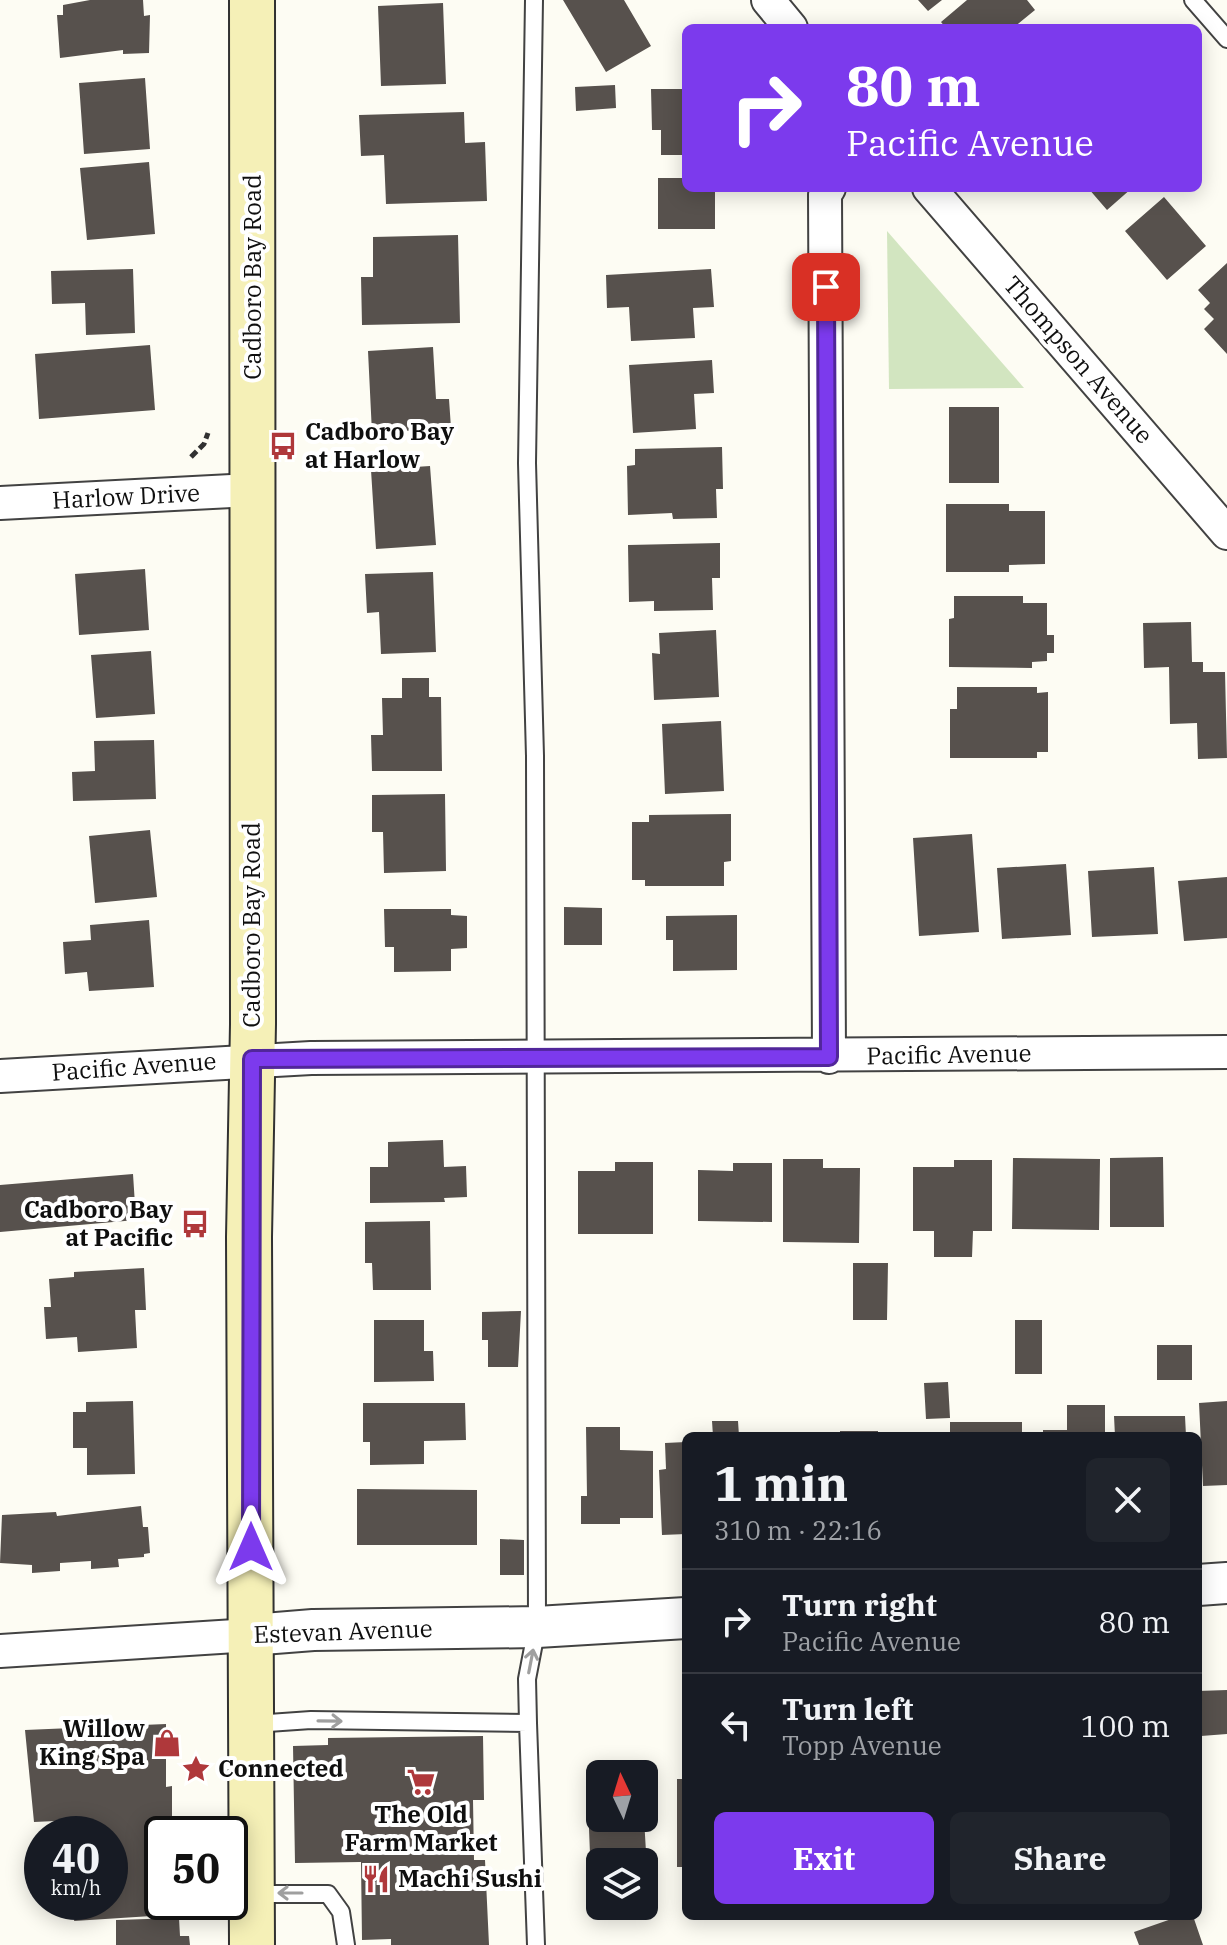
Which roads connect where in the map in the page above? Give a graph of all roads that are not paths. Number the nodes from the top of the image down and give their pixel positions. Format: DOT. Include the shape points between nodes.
graph roads {
  1 [pos="252,0"];
  2 [pos="534,0"];
  3 [pos="768,0"];
  4 [pos="1193,0"];
  5 [pos="788,24"];
  6 [pos="1227,39"];
  7 [pos="826,192"];
  8 [pos="932,192"];
  9 [pos="251,490"];
  10 [pos="0,503"];
  11 [pos="1227,533"];
  12 [pos="1227,1052"];
  13 [pos="535,1056"];
  14 [pos="829,1057"];
  15 [pos="252,1059"];
  16 [pos="0,1076"];
  17 [pos="1227,1583"];
  18 [pos="1202,1585"];
  19 [pos="682,1618"];
  20 [pos="537,1627"];
  21 [pos="251,1635"];
  22 [pos="0,1651"];
  23 [pos="528,1723"];
  24 [pos="252,1725"];
  25 [pos="252,1894"];
  26 [pos="252,1945"];
  27 [pos="346,1945"];
  28 [pos="536,1945"];
  1 -- 9 [label="main road, Cadboro Bay Road"];
  2 -- 13 [label="lane" via="527,463 536,771"];
  3 -- 5 [label="street"];
  4 -- 6 [label="lane"];
  7 -- 14 [label="street"];
  8 -- 11 [label="street, Thompson Avenue"];
  9 -- 10 [label="street, Harlow Drive"];
  9 -- 15 [label="main road, Cadboro Bay Road"];
  12 -- 14 [label="street, Pacific Avenue"];
  13 -- 14 [label="street, Pacific Avenue"];
  13 -- 15 [label="street, Pacific Avenue"];
  13 -- 20 [label="lane"];
  15 -- 16 [label="street, Pacific Avenue"];
  15 -- 21 [label="main road, Cadboro Bay Road"];
  17 -- 18 [label="street"];
  19 -- 20 [label="street, Estevan Avenue"];
  20 -- 21 [label="street, Estevan Avenue"];
  23 -- 20 [label="lane, one-way" via="527,1679"];
  21 -- 22 [label="street, Estevan Avenue"];
  21 -- 24 [label="main road, Cadboro Bay Road"];
  24 -- 23 [label="lane, one-way" via="311,1720"];
  23 -- 28 [label="lane"];
  24 -- 25 [label="main road, Cadboro Bay Road"];
  25 -- 26 [label="main road, Cadboro Bay Road"];
  27 -- 25 [label="lane, one-way" via="341,1912 328,1894"];
}
